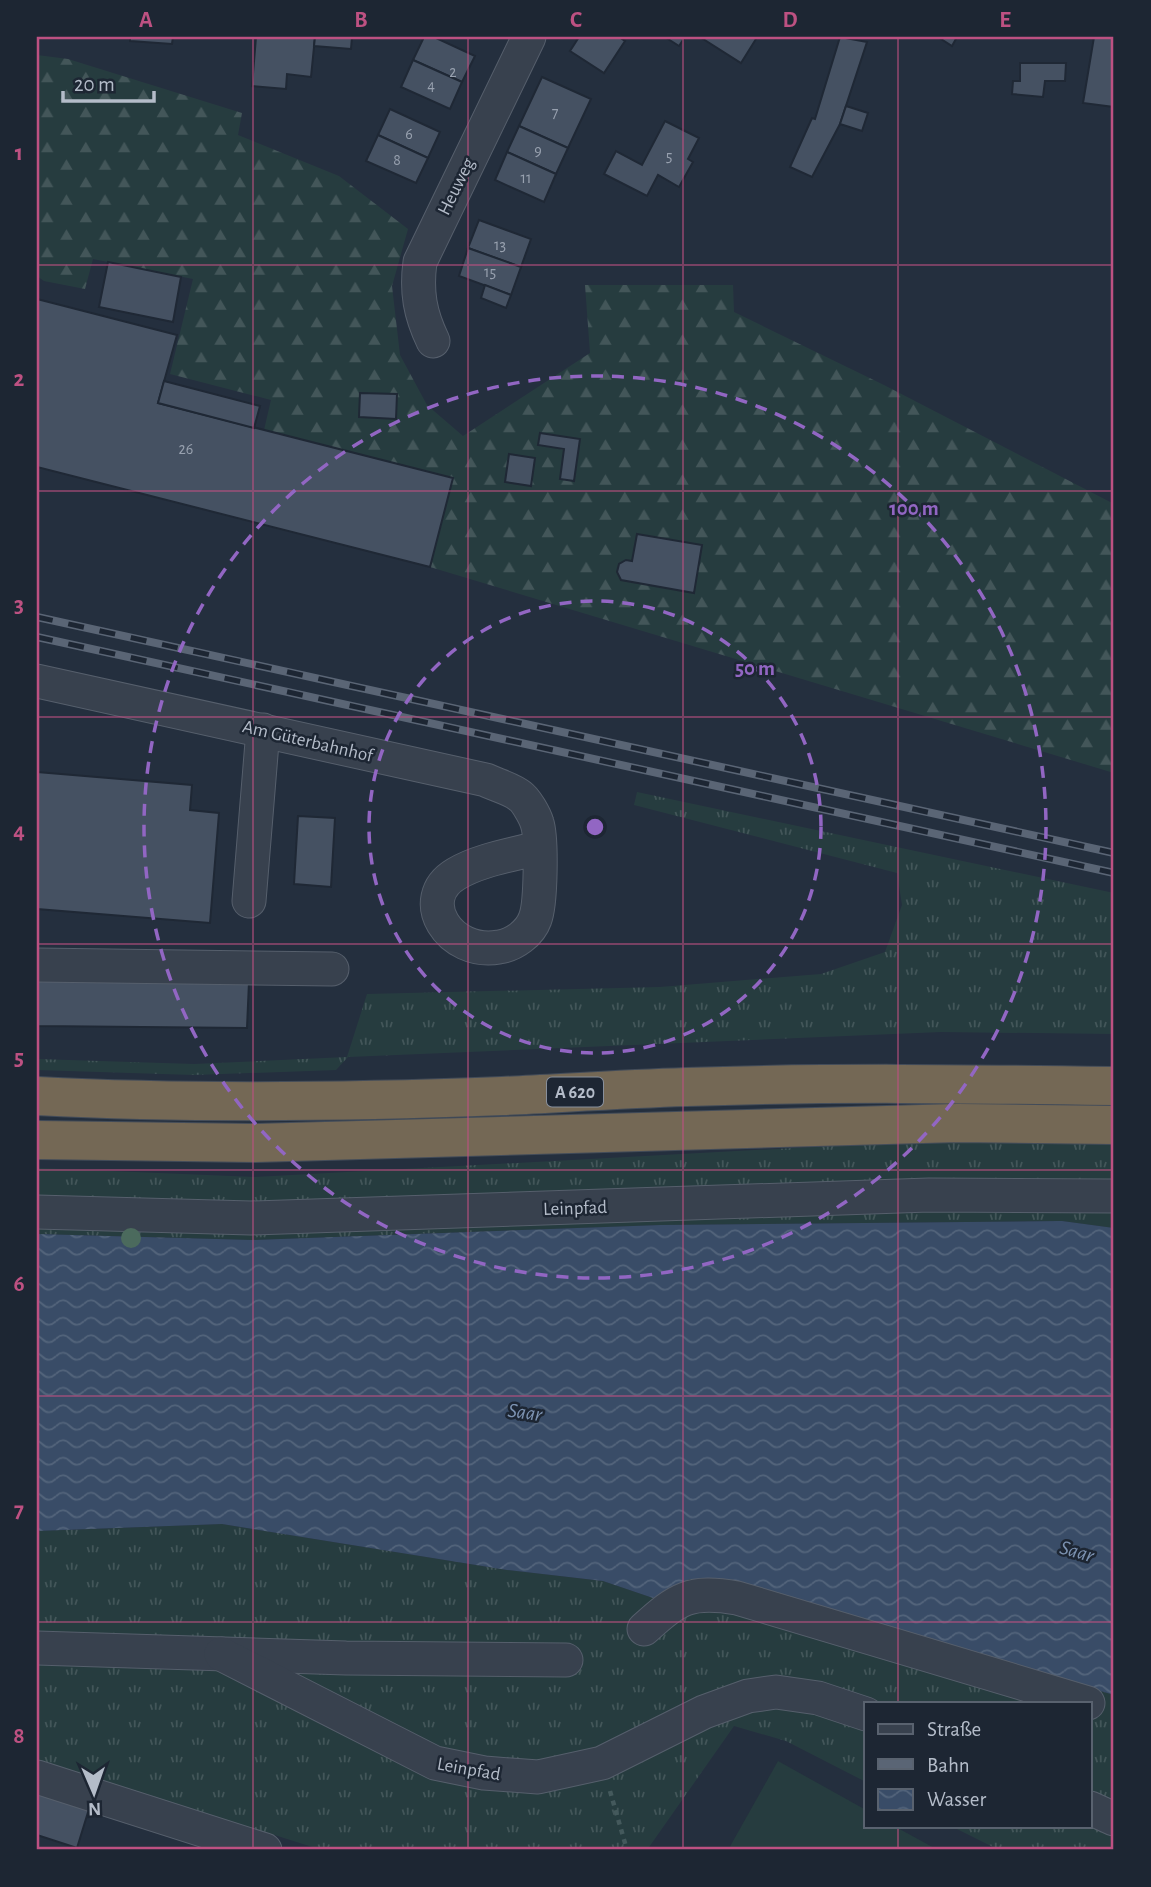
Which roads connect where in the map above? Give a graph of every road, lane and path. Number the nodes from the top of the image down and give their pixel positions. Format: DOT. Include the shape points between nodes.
graph roads {
  1 [pos="529,37"];
  2 [pos="433,341"];
  3 [pos="37,681"];
  4 [pos="263,730"];
  5 [pos="538,848"];
  6 [pos="249,901"];
  7 [pos="37,965"];
  8 [pos="332,969"];
  9 [pos="1114,1086"];
  10 [pos="37,1096"];
  11 [pos="1114,1125"];
  12 [pos="37,1140"];
  13 [pos="1110,1197"];
  14 [pos="37,1212"];
  15 [pos="643,1629"];
  16 [pos="37,1648"];
  17 [pos="221,1654"];
  18 [pos="566,1660"];
  19 [pos="1082,1702"];
  20 [pos="1092,1705"];
  21 [pos="1114,1711"];
  22 [pos="864,1713"];
  23 [pos="602,1763"];
  24 [pos="37,1777"];
  25 [pos="1092,1809"];
  26 [pos="1114,1819"];
  27 [pos="265,1850"];
  28 [pos="627,1850"];
  1 -- 2 [label="street, Heuweg" via="420,262 417,286 422,319"];
  3 -- 4 [label="street, Am Güterbahnhof"];
  4 -- 5 [label="street, Am Güterbahnhof" via="486,780 521,796 537,824"];
  4 -- 6 [label="street"];
  7 -- 8 [label="street"];
  9 -- 10 [label="highway, A 620" via="686,1087 255,1100"];
  11 -- 12 [label="highway, A 620" via="945,1123 255,1143"];
  13 -- 14 [label="street, Leinpfad" via="929,1195 251,1218"];
  15 -- 19 [label="street" via="673,1603 707,1593 737,1598"];
  16 -- 17 [label="street, Leinpfad"];
  17 -- 18 [label="street"];
  17 -- 23 [label="street, Leinpfad" via="435,1763 538,1777"];
  20 -- 21 [label="street"];
  22 -- 23 [label="street, Leinpfad" via="818,1698 776,1692 748,1696 704,1712"];
  23 -- 28 [label="path"];
  24 -- 27 [label="street"];
  25 -- 26 [label="street"];
}
